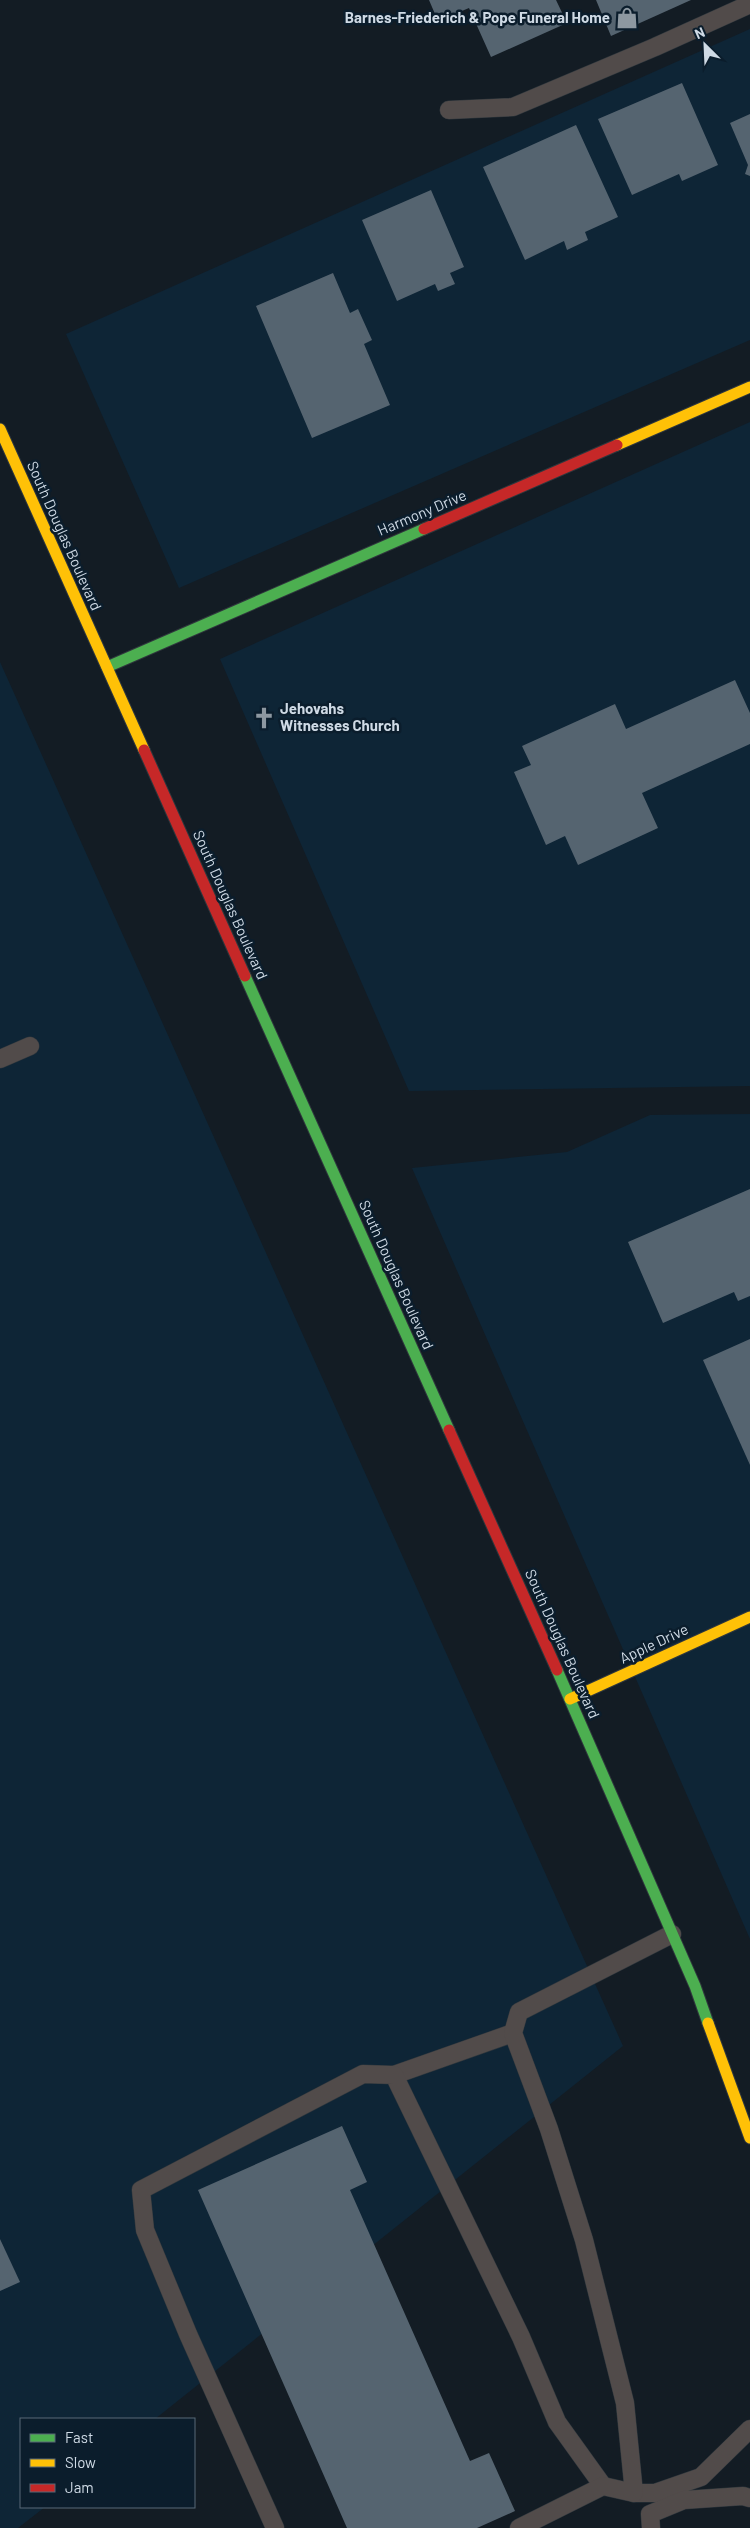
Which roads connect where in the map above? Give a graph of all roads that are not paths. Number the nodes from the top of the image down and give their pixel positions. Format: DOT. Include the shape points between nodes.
graph roads {
  1 [pos="750,4"];
  2 [pos="449,110"];
  3 [pos="750,387"];
  4 [pos="0,429"];
  5 [pos="107,667"];
  6 [pos="30,1046"];
  7 [pos="0,1059"];
  8 [pos="750,1617"];
  9 [pos="570,1699"];
  10 [pos="672,1934"];
  11 [pos="513,2033"];
  12 [pos="394,2075"];
  13 [pos="750,2138"];
  14 [pos="750,2429"];
  15 [pos="701,2477"];
  16 [pos="603,2486"];
  17 [pos="634,2493"];
  18 [pos="750,2498"];
  19 [pos="684,2500"];
  20 [pos="275,2528"];
  21 [pos="519,2528"];
  22 [pos="651,2528"];
  1 -- 2 [label="lane" via="513,107"];
  3 -- 5 [label="main road, Harmony Drive"];
  4 -- 5 [label="main road, South Douglas Boulevard"];
  5 -- 9 [label="main road, South Douglas Boulevard"];
  6 -- 7 [label="lane"];
  8 -- 9 [label="main road, Apple Drive"];
  9 -- 10 [label="main road, South Douglas Boulevard"];
  10 -- 11 [label="lane" via="519,2012"];
  10 -- 13 [label="main road, South Douglas Boulevard"];
  11 -- 12 [label="lane"];
  11 -- 17 [label="lane" via="549,2129 584,2240 625,2403"];
  12 -- 16 [label="lane" via="521,2337 557,2422"];
  12 -- 20 [label="lane" via="363,2074 141,2190 145,2230"];
  14 -- 15 [label="lane"];
  15 -- 17 [label="lane" via="655,2493"];
  15 -- 19 [label="lane"];
  16 -- 17 [label="lane"];
  16 -- 21 [label="lane"];
  18 -- 19 [label="lane"];
  19 -- 22 [label="lane" via="650,2514"];
}
